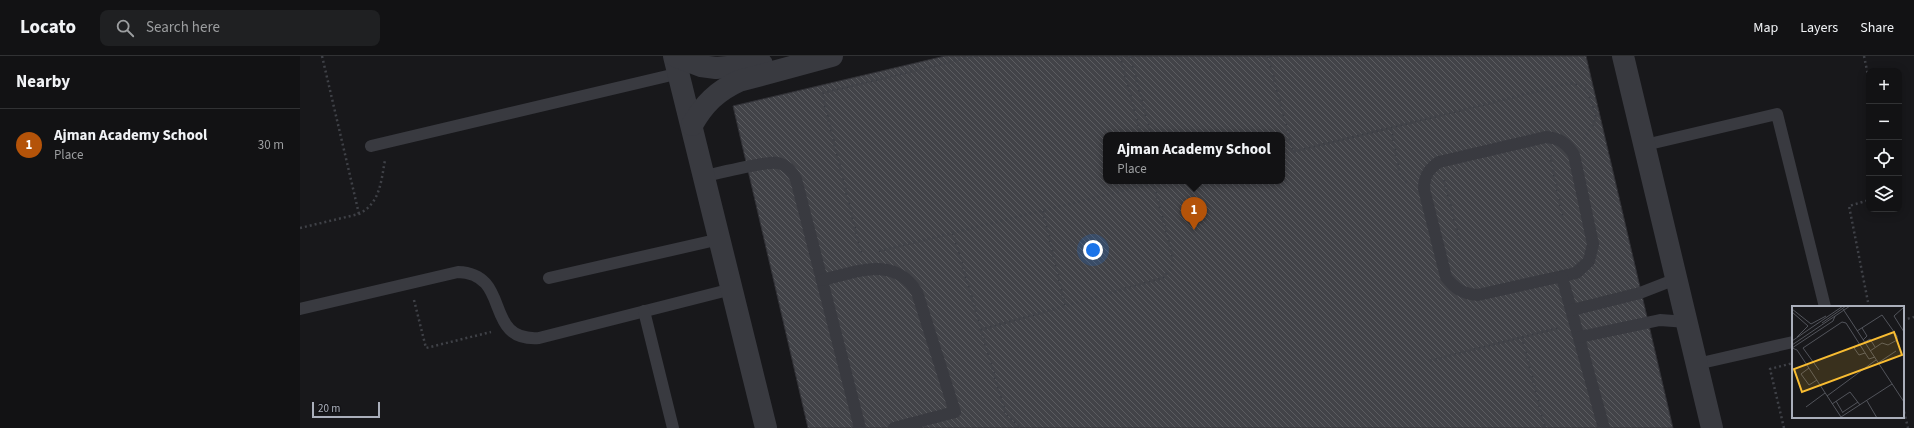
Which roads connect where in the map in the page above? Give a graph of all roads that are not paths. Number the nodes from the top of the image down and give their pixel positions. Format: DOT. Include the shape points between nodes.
graph roads {
  1 [pos="832,56"];
  2 [pos="1623,56"];
  3 [pos="676,62"];
  4 [pos="795,65"];
  5 [pos="692,125"];
  6 [pos="1645,145"];
  7 [pos="371,146"];
  8 [pos="704,176"];
  9 [pos="720,239"];
  10 [pos="1562,277"];
  11 [pos="549,278"];
  12 [pos="1676,279"];
  13 [pos="822,280"];
  14 [pos="732,289"];
  15 [pos="1825,306"];
  16 [pos="300,310"];
  17 [pos="1572,310"];
  18 [pos="644,311"];
  19 [pos="1687,322"];
  20 [pos="1580,337"];
  21 [pos="1792,342"];
  22 [pos="1697,364"];
  23 [pos="673,428"];
  24 [pos="766,428"];
  25 [pos="860,428"];
  26 [pos="894,428"];
  27 [pos="1604,428"];
  28 [pos="1712,428"];
  1 -- 4 [label="street"];
  2 -- 6 [label="street"];
  3 -- 4 [label="street" via="716,68 758,64"];
  3 -- 5 [label="street"];
  3 -- 7 [label="lane"];
  4 -- 5 [label="street" via="727,86 707,103"];
  5 -- 8 [label="street"];
  6 -- 12 [label="street"];
  6 -- 15 [label="lane" via="1777,114"];
  8 -- 9 [label="street"];
  8 -- 13 [label="lane" via="770,163 789,168 796,179"];
  9 -- 11 [label="lane"];
  9 -- 14 [label="street"];
  10 -- 10 [label="lane" via="1583,268 1589,261 1593,244 1574,155 1563,141 1546,137 1439,162 1427,173 1424,189 1446,277 1459,291 1478,296"];
  10 -- 17 [label="lane"];
  12 -- 17 [label="lane" via="1640,293"];
  12 -- 19 [label="street"];
  13 -- 25 [label="lane"];
  13 -- 26 [label="lane" via="883,269 903,276 917,292 955,412"];
  14 -- 18 [label="lane"];
  14 -- 24 [label="street"];
  16 -- 18 [label="lane" via="458,272 475,275 488,285 502,321 507,328 522,337 539,338"];
  17 -- 20 [label="lane"];
  18 -- 23 [label="lane"];
  19 -- 20 [label="lane" via="1660,320"];
  19 -- 22 [label="street"];
  20 -- 27 [label="lane"];
  21 -- 22 [label="lane"];
  22 -- 28 [label="street"];
}
